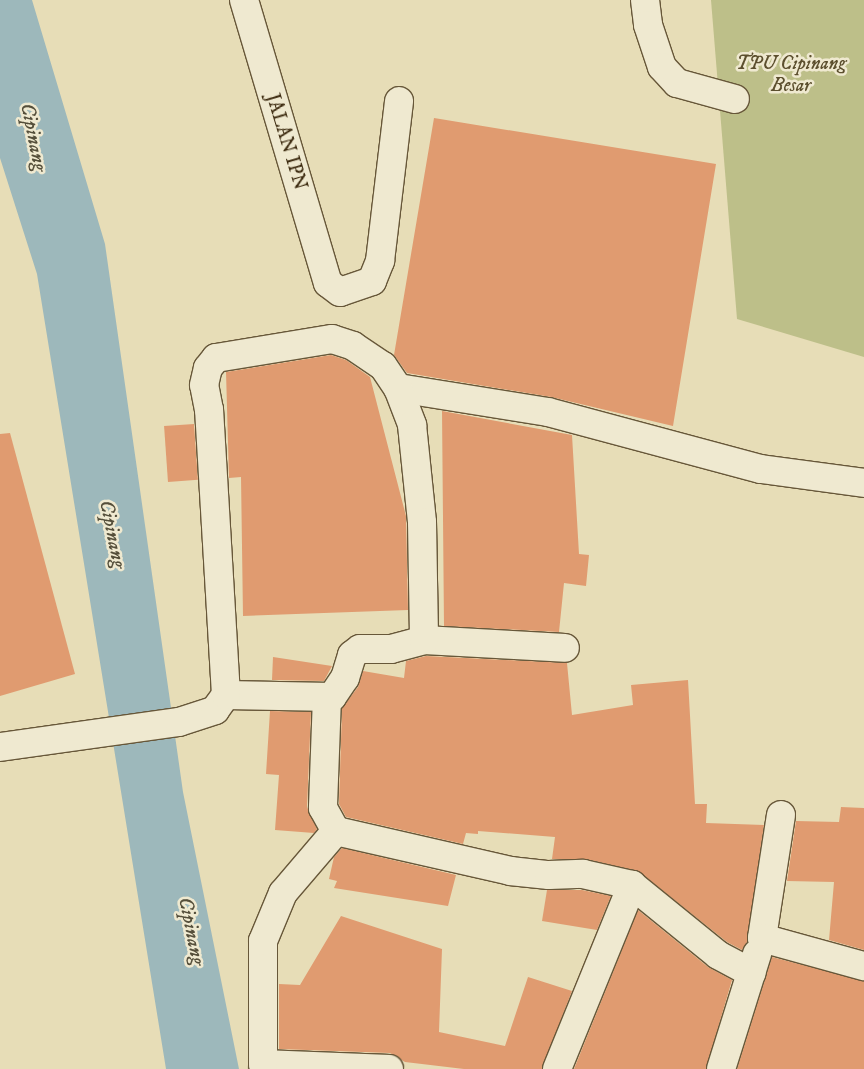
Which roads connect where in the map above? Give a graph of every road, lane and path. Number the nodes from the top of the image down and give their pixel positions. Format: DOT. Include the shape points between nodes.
graph roads {
  1 [pos="244,0"];
  2 [pos="646,0"];
  3 [pos="735,99"];
  4 [pos="400,101"];
  5 [pos="398,388"];
  6 [pos="864,483"];
  7 [pos="424,640"];
  8 [pos="565,648"];
  9 [pos="226,695"];
  10 [pos="327,698"];
  11 [pos="0,747"];
  12 [pos="781,815"];
  13 [pos="336,831"];
  14 [pos="632,885"];
  15 [pos="762,938"];
  16 [pos="864,966"];
  17 [pos="752,973"];
  18 [pos="389,1069"];
  19 [pos="557,1069"];
  20 [pos="721,1069"];
  1 -- 4 [label="street, JALAN IPN" via="328,283 340,292 372,281 380,261"];
  2 -- 3 [label="street" via="648,25 662,67 677,83"];
  5 -- 6 [label="street" via="548,412 761,468"];
  5 -- 7 [label="street" via="412,425 419,493"];
  5 -- 9 [label="street" via="383,366 353,346 332,339 216,358 208,368 204,385 209,410"];
  7 -- 8 [label="street"];
  7 -- 10 [label="street" via="391,649 360,649 352,655 339,692"];
  9 -- 10 [label="street"];
  9 -- 11 [label="street" via="215,710 179,722"];
  10 -- 13 [label="street" via="323,808"];
  12 -- 15 [label="street"];
  13 -- 14 [label="street" via="510,871 583,874"];
  13 -- 18 [label="street" via="283,893 263,941 264,1064"];
  14 -- 17 [label="street" via="718,956"];
  14 -- 19 [label="street"];
  15 -- 16 [label="street"];
  15 -- 17 [label="street"];
  17 -- 20 [label="street"];
}
